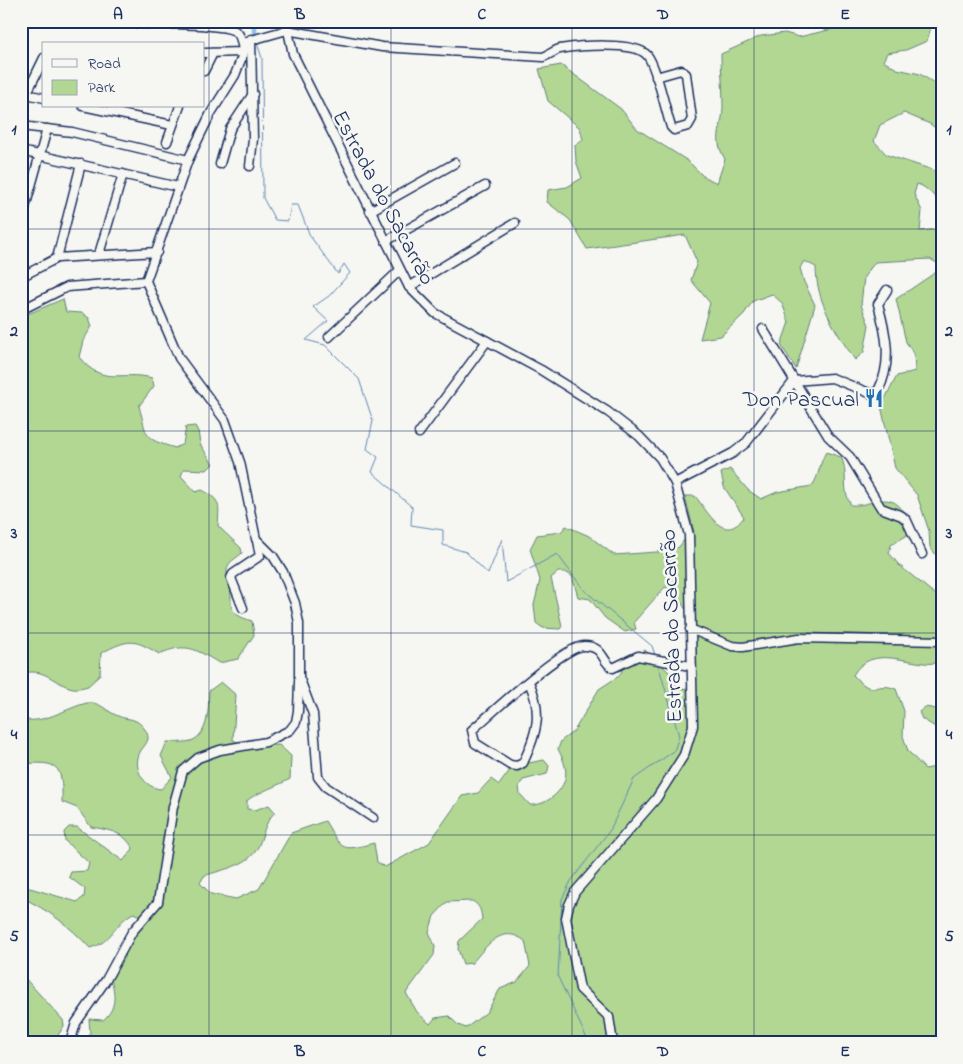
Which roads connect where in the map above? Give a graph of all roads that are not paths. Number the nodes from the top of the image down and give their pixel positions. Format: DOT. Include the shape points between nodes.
graph roads {
  1 [pos="72,21"];
  2 [pos="104,21"];
  3 [pos="286,21"];
  4 [pos="144,23"];
  5 [pos="181,24"];
  6 [pos="220,24"];
  7 [pos="287,30"];
  8 [pos="255,38"];
  9 [pos="242,52"];
  10 [pos="213,53"];
  11 [pos="205,54"];
  12 [pos="42,62"];
  13 [pos="205,69"];
  14 [pos="656,77"];
  15 [pos="27,94"];
  16 [pos="253,94"];
  17 [pos="42,98"];
  18 [pos="22,102"];
  19 [pos="92,108"];
  20 [pos="179,108"];
  21 [pos="172,125"];
  22 [pos="21,126"];
  23 [pos="47,129"];
  24 [pos="167,142"];
  25 [pos="21,151"];
  26 [pos="40,154"];
  27 [pos="188,160"];
  28 [pos="456,163"];
  29 [pos="81,164"];
  30 [pos="220,164"];
  31 [pos="250,166"];
  32 [pos="123,174"];
  33 [pos="485,186"];
  34 [pos="178,187"];
  35 [pos="370,211"];
  36 [pos="21,222"];
  37 [pos="515,223"];
  38 [pos="386,241"];
  39 [pos="157,252"];
  40 [pos="99,254"];
  41 [pos="57,258"];
  42 [pos="400,270"];
  43 [pos="21,277"];
  44 [pos="146,281"];
  45 [pos="409,286"];
  46 [pos="887,290"];
  47 [pos="21,310"];
  48 [pos="763,329"];
  49 [pos="328,337"];
  50 [pos="487,340"];
  51 [pos="794,381"];
  52 [pos="419,433"];
  53 [pos="675,483"];
  54 [pos="256,540"];
  55 [pos="922,554"];
  56 [pos="243,608"];
  57 [pos="690,629"];
  58 [pos="942,642"];
  59 [pos="690,666"];
  60 [pos="299,677"];
  61 [pos="529,682"];
  62 [pos="373,818"];
  63 [pos="70,1043"];
  64 [pos="613,1043"];
  1 -- 2 [label="street"];
  2 -- 4 [label="street"];
  3 -- 7 [label="street, Estrada do Sacarrão"];
  4 -- 5 [label="street"];
  5 -- 6 [label="street"];
  6 -- 9 [label="street" via="240,35"];
  7 -- 8 [label="street"];
  7 -- 14 [label="street" via="382,47 543,56 558,50 596,46 637,48 652,63"];
  7 -- 35 [label="street, Estrada do Sacarrão" via="292,54"];
  8 -- 9 [label="street"];
  8 -- 16 [label="street"];
  9 -- 10 [label="street"];
  9 -- 27 [label="street" via="235,75 210,113"];
  10 -- 11 [label="street"];
  10 -- 13 [label="street"];
  12 -- 15 [label="street"];
  14 -- 14 [label="street" via="671,127 674,130 691,124 686,74 681,70"];
  15 -- 17 [label="street"];
  15 -- 18 [label="street"];
  16 -- 30 [label="street" via="230,129"];
  16 -- 31 [label="street"];
  19 -- 21 [label="street"];
  20 -- 21 [label="street"];
  21 -- 24 [label="street"];
  22 -- 23 [label="street"];
  23 -- 26 [label="street"];
  23 -- 27 [label="street"];
  25 -- 26 [label="street"];
  26 -- 29 [label="street"];
  26 -- 36 [label="street"];
  27 -- 34 [label="street"];
  28 -- 35 [label="street"];
  29 -- 32 [label="street"];
  29 -- 41 [label="street"];
  32 -- 34 [label="street"];
  32 -- 40 [label="street"];
  33 -- 38 [label="street"];
  34 -- 39 [label="street"];
  35 -- 38 [label="street, Estrada do Sacarrão"];
  37 -- 45 [label="street"];
  38 -- 42 [label="street, Estrada do Sacarrão"];
  39 -- 40 [label="street"];
  39 -- 44 [label="street"];
  40 -- 41 [label="street"];
  41 -- 43 [label="street"];
  42 -- 45 [label="street, Estrada do Sacarrão"];
  42 -- 49 [label="street"];
  44 -- 47 [label="street" via="67,288"];
  44 -- 54 [label="street" via="179,358 214,403 233,440"];
  45 -- 50 [label="street, Estrada do Sacarrão" via="435,313"];
  46 -- 51 [label="street" via="878,304 887,339 887,365 878,391 872,394 864,392 832,378"];
  48 -- 51 [label="street"];
  50 -- 52 [label="street"];
  50 -- 53 [label="street, Estrada do Sacarrão" via="608,412 639,436 660,458"];
  51 -- 53 [label="street" via="746,443"];
  51 -- 55 [label="street" via="828,436 850,457 881,508 907,521"];
  53 -- 57 [label="street, Estrada do Sacarrão" via="689,535"];
  54 -- 56 [label="street" via="260,556 231,578"];
  54 -- 60 [label="street" via="273,556 283,572 295,603 299,623"];
  57 -- 58 [label="street" via="732,646 743,647 799,638"];
  57 -- 59 [label="street, Estrada do Sacarrão"];
  59 -- 61 [label="street" via="638,656 613,668 604,654 584,646 568,650"];
  59 -- 64 [label="street, Estrada do Sacarrão" via="693,726 684,755 656,799 575,892 566,918 580,989 609,1017"];
  60 -- 62 [label="street" via="313,714 321,783"];
  60 -- 63 [label="street" via="298,711 290,730 266,742 220,750 198,758 183,771 174,802 158,902 129,938 106,980 76,1023"];
  61 -- 61 [label="street" via="472,730 475,743 510,765 523,763 536,728 539,712"];
}
